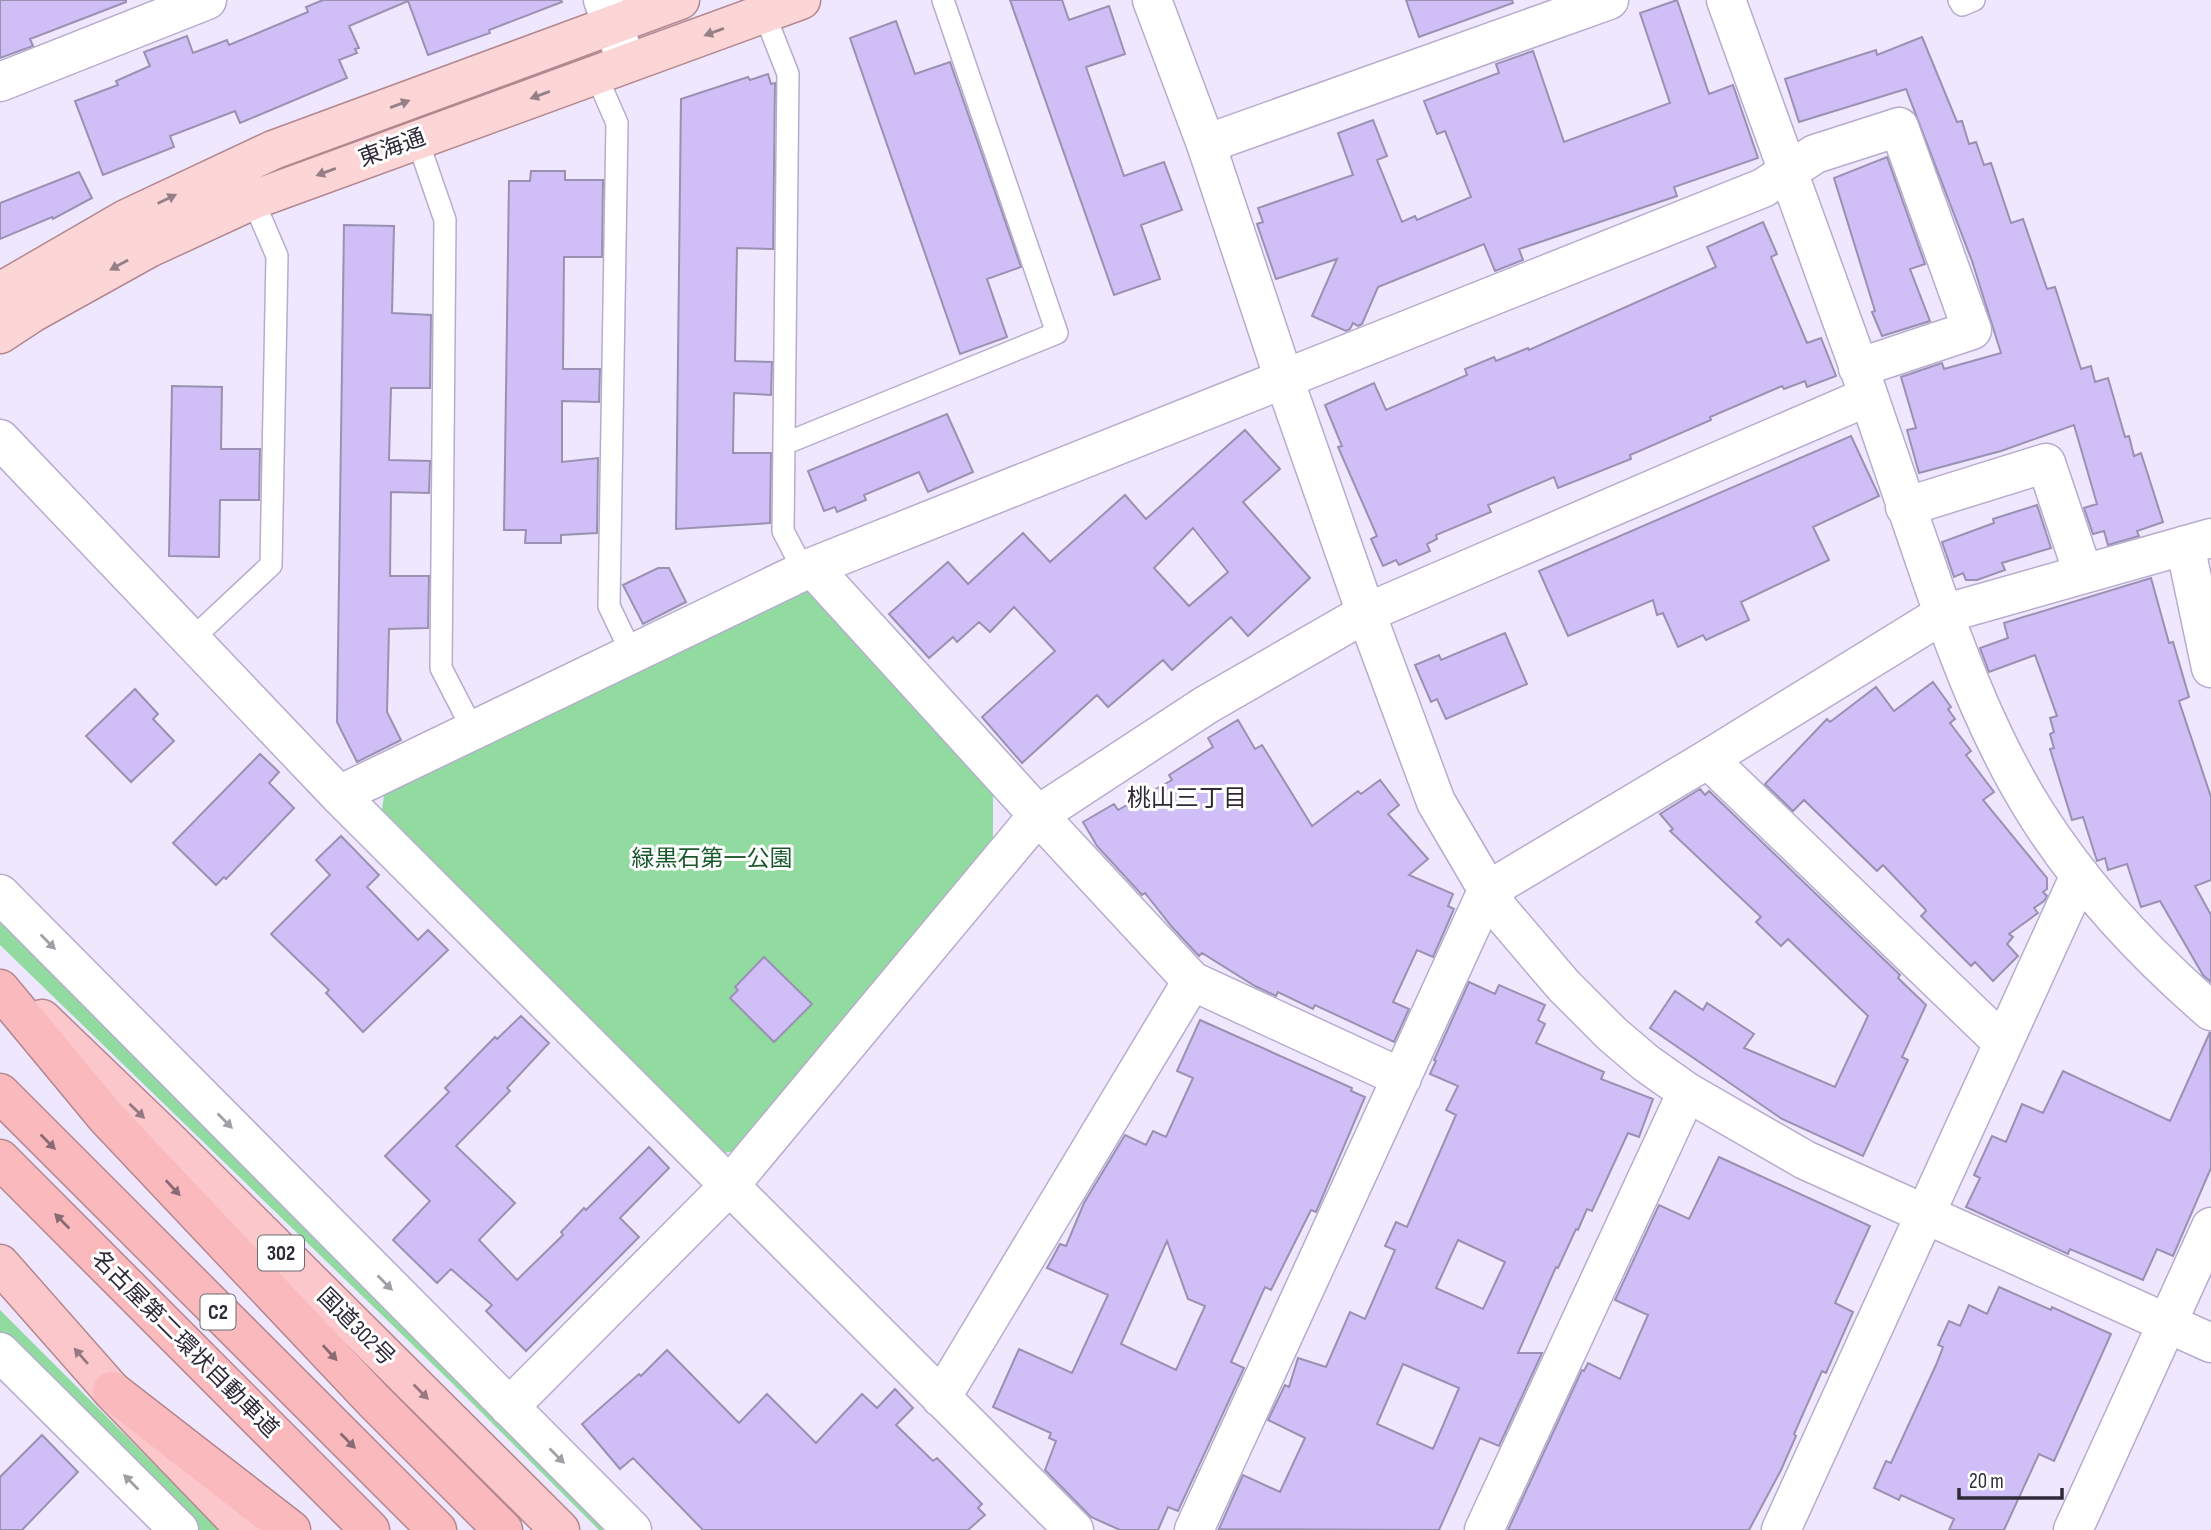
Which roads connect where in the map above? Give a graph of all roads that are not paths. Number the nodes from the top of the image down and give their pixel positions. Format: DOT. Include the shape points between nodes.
graph roads {
  1 [pos="207,0"];
  2 [pos="680,0"];
  3 [pos="801,0"];
  4 [pos="943,0"];
  5 [pos="1152,0"];
  6 [pos="1609,0"];
  7 [pos="1726,0"];
  8 [pos="1959,0"];
  9 [pos="1974,0"];
  10 [pos="608,12"];
  11 [pos="764,13"];
  12 [pos="612,69"];
  13 [pos="0,82"];
  14 [pos="417,139"];
  15 [pos="1206,144"];
  16 [pos="1787,173"];
  17 [pos="253,200"];
  18 [pos="0,292"];
  19 [pos="0,334"];
  20 [pos="1284,379"];
  21 [pos="1863,382"];
  22 [pos="0,439"];
  23 [pos="784,444"];
  24 [pos="1905,507"];
  25 [pos="2198,541"];
  26 [pos="808,569"];
  27 [pos="2083,573"];
  28 [pos="1366,613"];
  29 [pos="1943,614"];
  30 [pos="191,640"];
  31 [pos="632,654"];
  32 [pos="2211,668"];
  33 [pos="472,730"];
  34 [pos="1709,759"];
  35 [pos="339,795"];
  36 [pos="1038,816"];
  37 [pos="2080,875"];
  38 [pos="1487,891"];
  39 [pos="0,894"];
  40 [pos="0,978"];
  41 [pos="1192,981"];
  42 [pos="0,989"];
  43 [pos="2211,1011"];
  44 [pos="2003,1043"];
  45 [pos="1402,1078"];
  46 [pos="1687,1092"];
  47 [pos="0,1093"];
  48 [pos="0,1159"];
  49 [pos="729,1186"];
  50 [pos="1927,1213"];
  51 [pos="2211,1227"];
  52 [pos="0,1264"];
  53 [pos="2168,1323"];
  54 [pos="2211,1343"];
  55 [pos="0,1352"];
  56 [pos="112,1391"];
  57 [pos="942,1398"];
  58 [pos="509,1408"];
  59 [pos="179,1530"];
  60 [pos="246,1530"];
  61 [pos="291,1530"];
  62 [pos="370,1530"];
  63 [pos="437,1530"];
  64 [pos="503,1530"];
  65 [pos="560,1530"];
  66 [pos="632,1530"];
  67 [pos="1074,1530"];
  68 [pos="1194,1530"];
  69 [pos="1484,1530"];
  70 [pos="1781,1530"];
  71 [pos="2073,1530"];
  1 -- 13 [label="street"];
  2 -- 10 [label="main road, 東海通"];
  3 -- 11 [label="main road, 東海通"];
  4 -- 23 [label="lane" via="1057,333"];
  5 -- 15 [label="street"];
  6 -- 15 [label="street"];
  7 -- 16 [label="street"];
  8 -- 9 [label="lane" via="1962,5"];
  10 -- 12 [label="street"];
  18 -- 10 [label="main road, 東海通, one-way" via="126,219 261,156"];
  11 -- 12 [label="main road, 東海通, one-way"];
  11 -- 23 [label="lane" via="788,74"];
  12 -- 14 [label="main road, 東海通, one-way"];
  12 -- 31 [label="lane" via="617,123 609,606"];
  14 -- 17 [label="main road, 東海通, one-way"];
  14 -- 33 [label="lane" via="445,220 441,668"];
  15 -- 20 [label="street"];
  16 -- 20 [label="street" via="1763,188"];
  16 -- 21 [label="street"];
  16 -- 21 [label="street" via="1815,154 1899,127 1972,330"];
  17 -- 19 [label="main road, 東海通, one-way" via="149,248"];
  17 -- 30 [label="lane" via="277,256 271,565"];
  20 -- 26 [label="street"];
  20 -- 28 [label="street"];
  21 -- 24 [label="street"];
  21 -- 28 [label="street"];
  22 -- 30 [label="street"];
  23 -- 26 [label="lane" via="783,531"];
  24 -- 27 [label="street" via="2046,463"];
  24 -- 29 [label="street"];
  25 -- 27 [label="street"];
  25 -- 32 [label="street"];
  26 -- 31 [label="street"];
  26 -- 36 [label="street"];
  27 -- 29 [label="street"];
  28 -- 36 [label="street" via="1206,705"];
  28 -- 38 [label="street" via="1436,802"];
  29 -- 34 [label="street"];
  29 -- 37 [label="street" via="2001,752 2037,816"];
  30 -- 35 [label="street"];
  31 -- 33 [label="street"];
  33 -- 35 [label="street"];
  34 -- 38 [label="street"];
  34 -- 44 [label="street"];
  35 -- 49 [label="street"];
  36 -- 41 [label="street"];
  36 -- 49 [label="street"];
  37 -- 43 [label="street" via="2110,913"];
  37 -- 44 [label="street"];
  38 -- 45 [label="street"];
  38 -- 46 [label="street" via="1581,1003 1646,1063"];
  39 -- 58 [label="street, one-way"];
  40 -- 65 [label="highway, 国道302号 / 302, one-way"];
  41 -- 45 [label="street"];
  41 -- 57 [label="street"];
  42 -- 64 [label="highway, one-way" via="106,1117 374,1401"];
  44 -- 50 [label="street"];
  45 -- 68 [label="street"];
  46 -- 50 [label="street" via="1805,1160"];
  46 -- 69 [label="street"];
  47 -- 63 [label="highway, 名古屋第二環状自動車道 / C2, one-way"];
  62 -- 48 [label="highway, 名古屋第二環状自動車道 / C2, one-way"];
  49 -- 57 [label="street"];
  49 -- 58 [label="street"];
  50 -- 53 [label="street"];
  50 -- 70 [label="street"];
  51 -- 53 [label="street"];
  56 -- 52 [label="highway, one-way"];
  53 -- 54 [label="street"];
  53 -- 71 [label="street"];
  59 -- 55 [label="street, one-way"];
  56 -- 60 [label="highway"];
  56 -- 61 [label="highway"];
  57 -- 67 [label="street"];
  58 -- 66 [label="street, one-way"];
}
